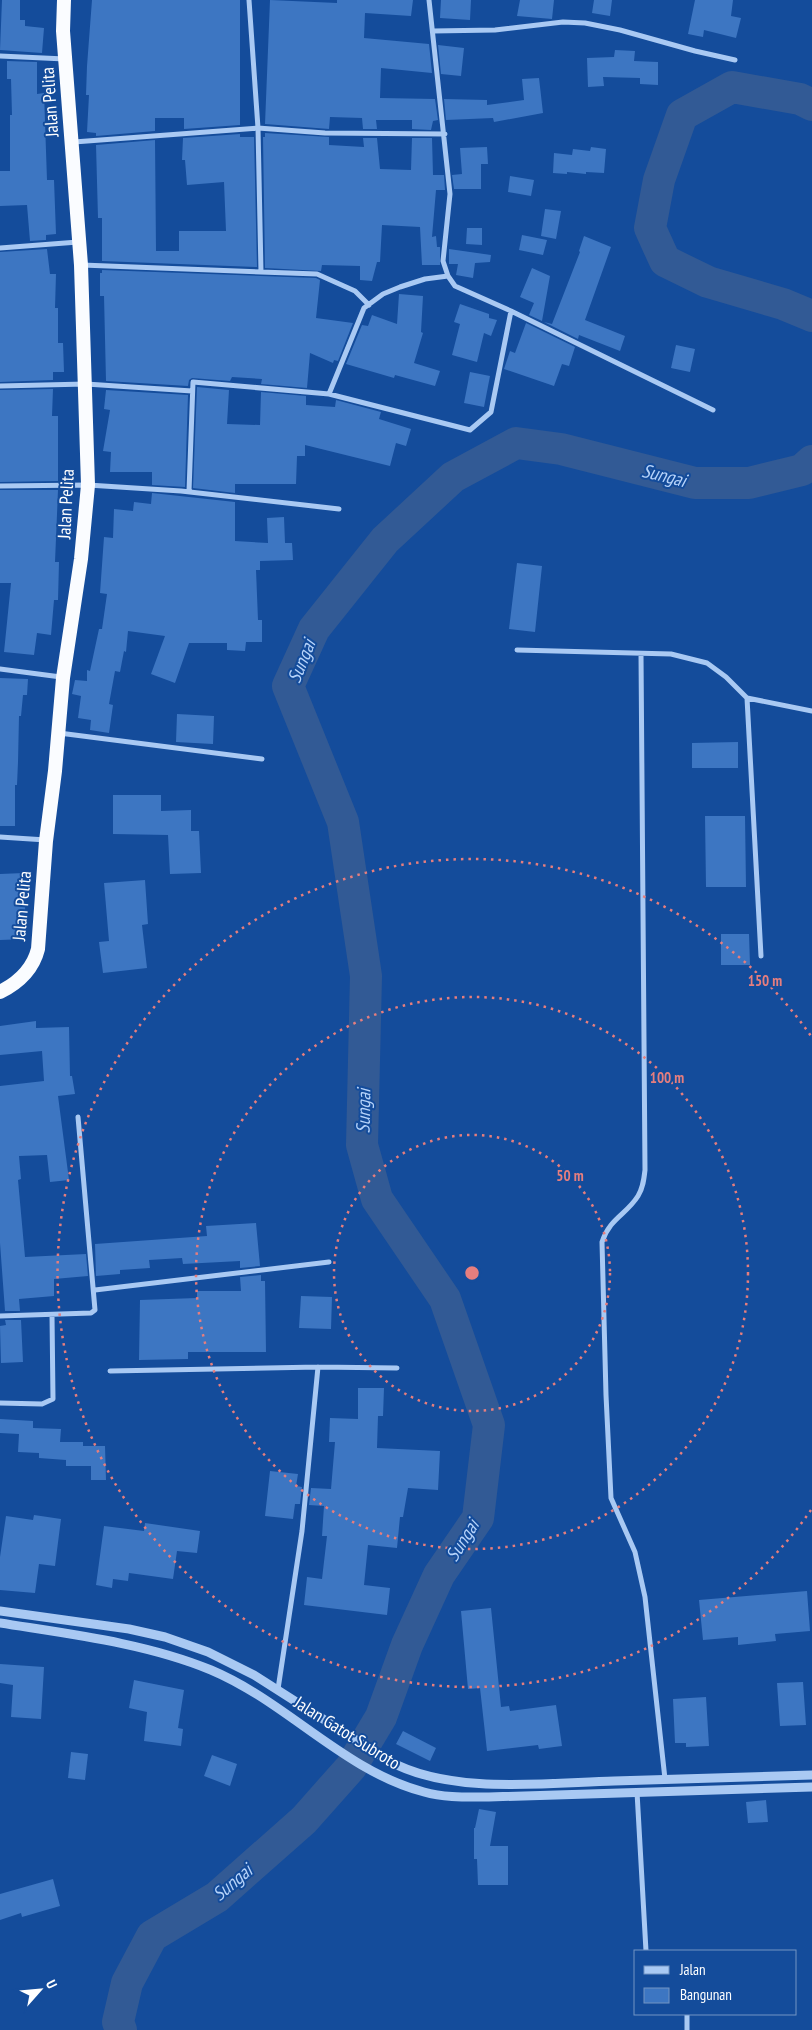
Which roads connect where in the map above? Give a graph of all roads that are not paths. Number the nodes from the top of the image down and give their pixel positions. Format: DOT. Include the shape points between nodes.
graph roads {
  1 [pos="64,0"];
  2 [pos="249,0"];
  3 [pos="430,0"];
  4 [pos="433,31"];
  5 [pos="0,56"];
  6 [pos="65,59"];
  7 [pos="734,60"];
  8 [pos="258,128"];
  9 [pos="445,134"];
  10 [pos="71,142"];
  11 [pos="79,242"];
  12 [pos="0,248"];
  13 [pos="81,265"];
  14 [pos="261,272"];
  15 [pos="448,276"];
  16 [pos="369,305"];
  17 [pos="511,311"];
  18 [pos="86,384"];
  19 [pos="0,386"];
  20 [pos="192,390"];
  21 [pos="329,394"];
  22 [pos="713,410"];
  23 [pos="0,486"];
  24 [pos="88,486"];
  25 [pos="188,492"];
  26 [pos="340,509"];
  27 [pos="517,650"];
  28 [pos="641,654"];
  29 [pos="0,669"];
  30 [pos="63,678"];
  31 [pos="747,698"];
  32 [pos="812,711"];
  33 [pos="58,733"];
  34 [pos="262,759"];
  35 [pos="0,837"];
  36 [pos="46,840"];
  37 [pos="761,956"];
  38 [pos="0,992"];
  39 [pos="78,1117"];
  40 [pos="329,1262"];
  41 [pos="95,1290"];
  42 [pos="52,1315"];
  43 [pos="0,1316"];
  44 [pos="318,1367"];
  45 [pos="397,1368"];
  46 [pos="110,1371"];
  47 [pos="0,1403"];
  48 [pos="0,1611"];
  49 [pos="42,1618"];
  50 [pos="0,1623"];
  51 [pos="43,1630"];
  52 [pos="278,1689"];
  53 [pos="812,1775"];
  54 [pos="665,1780"];
  55 [pos="812,1787"];
  56 [pos="637,1792"];
  57 [pos="646,1950"];
  58 [pos="687,2015"];
  59 [pos="688,2030"];
  1 -- 6 [label="highway, Jalan Pelita"];
  2 -- 8 [label="street"];
  3 -- 4 [label="street"];
  4 -- 7 [label="street" via="585,23"];
  4 -- 9 [label="street"];
  5 -- 6 [label="street"];
  6 -- 10 [label="highway, Jalan Pelita"];
  8 -- 9 [label="street" via="325,133"];
  8 -- 10 [label="street"];
  8 -- 14 [label="street"];
  9 -- 15 [label="street" via="450,194 443,262"];
  10 -- 11 [label="highway, Jalan Pelita"];
  11 -- 12 [label="street"];
  11 -- 13 [label="highway, Jalan Pelita"];
  13 -- 14 [label="street"];
  13 -- 18 [label="highway, Jalan Pelita"];
  14 -- 16 [label="street" via="316,274 355,291"];
  15 -- 16 [label="street" via="400,287"];
  15 -- 17 [label="street" via="455,286"];
  16 -- 21 [label="street" via="364,308"];
  17 -- 21 [label="street" via="491,412 470,430"];
  17 -- 22 [label="street"];
  18 -- 19 [label="street"];
  18 -- 20 [label="street"];
  18 -- 24 [label="highway, Jalan Pelita"];
  20 -- 21 [label="street" via="193,382"];
  20 -- 25 [label="street"];
  23 -- 24 [label="street"];
  24 -- 25 [label="street"];
  24 -- 30 [label="highway, Jalan Pelita"];
  25 -- 26 [label="street"];
  27 -- 28 [label="street"];
  28 -- 31 [label="street" via="671,654 707,663"];
  28 -- 54 [label="street" via="645,1170 637,1198 607,1229 602,1242 612,1498 629,1533 644,1597"];
  29 -- 30 [label="street"];
  30 -- 33 [label="highway, Jalan Pelita"];
  31 -- 32 [label="street"];
  31 -- 37 [label="street"];
  33 -- 34 [label="street"];
  33 -- 36 [label="highway, Jalan Pelita"];
  35 -- 36 [label="street"];
  36 -- 38 [label="highway, Jalan Pelita" via="38,949 27,971 12,986"];
  39 -- 41 [label="street"];
  40 -- 41 [label="street"];
  41 -- 42 [label="street" via="95,1310 91,1313"];
  42 -- 43 [label="street"];
  42 -- 47 [label="street" via="53,1399 42,1404"];
  44 -- 45 [label="street"];
  44 -- 46 [label="street"];
  44 -- 52 [label="street" via="302,1531"];
  48 -- 49 [label="street, Jalan Gatot Subroto"];
  49 -- 51 [label="street"];
  49 -- 52 [label="street, Jalan Gatot Subroto" via="165,1637 208,1652"];
  50 -- 51 [label="street, Jalan Gatot Subroto"];
  51 -- 56 [label="street, Jalan Gatot Subroto" via="160,1654 211,1670 239,1684 389,1780 426,1793 461,1797"];
  52 -- 54 [label="street, Jalan Gatot Subroto" via="389,1762 420,1775 454,1781 519,1784"];
  53 -- 54 [label="street, Jalan Gatot Subroto"];
  55 -- 56 [label="street, Jalan Gatot Subroto"];
  56 -- 57 [label="street"];
  58 -- 59 [label="street"];
}
